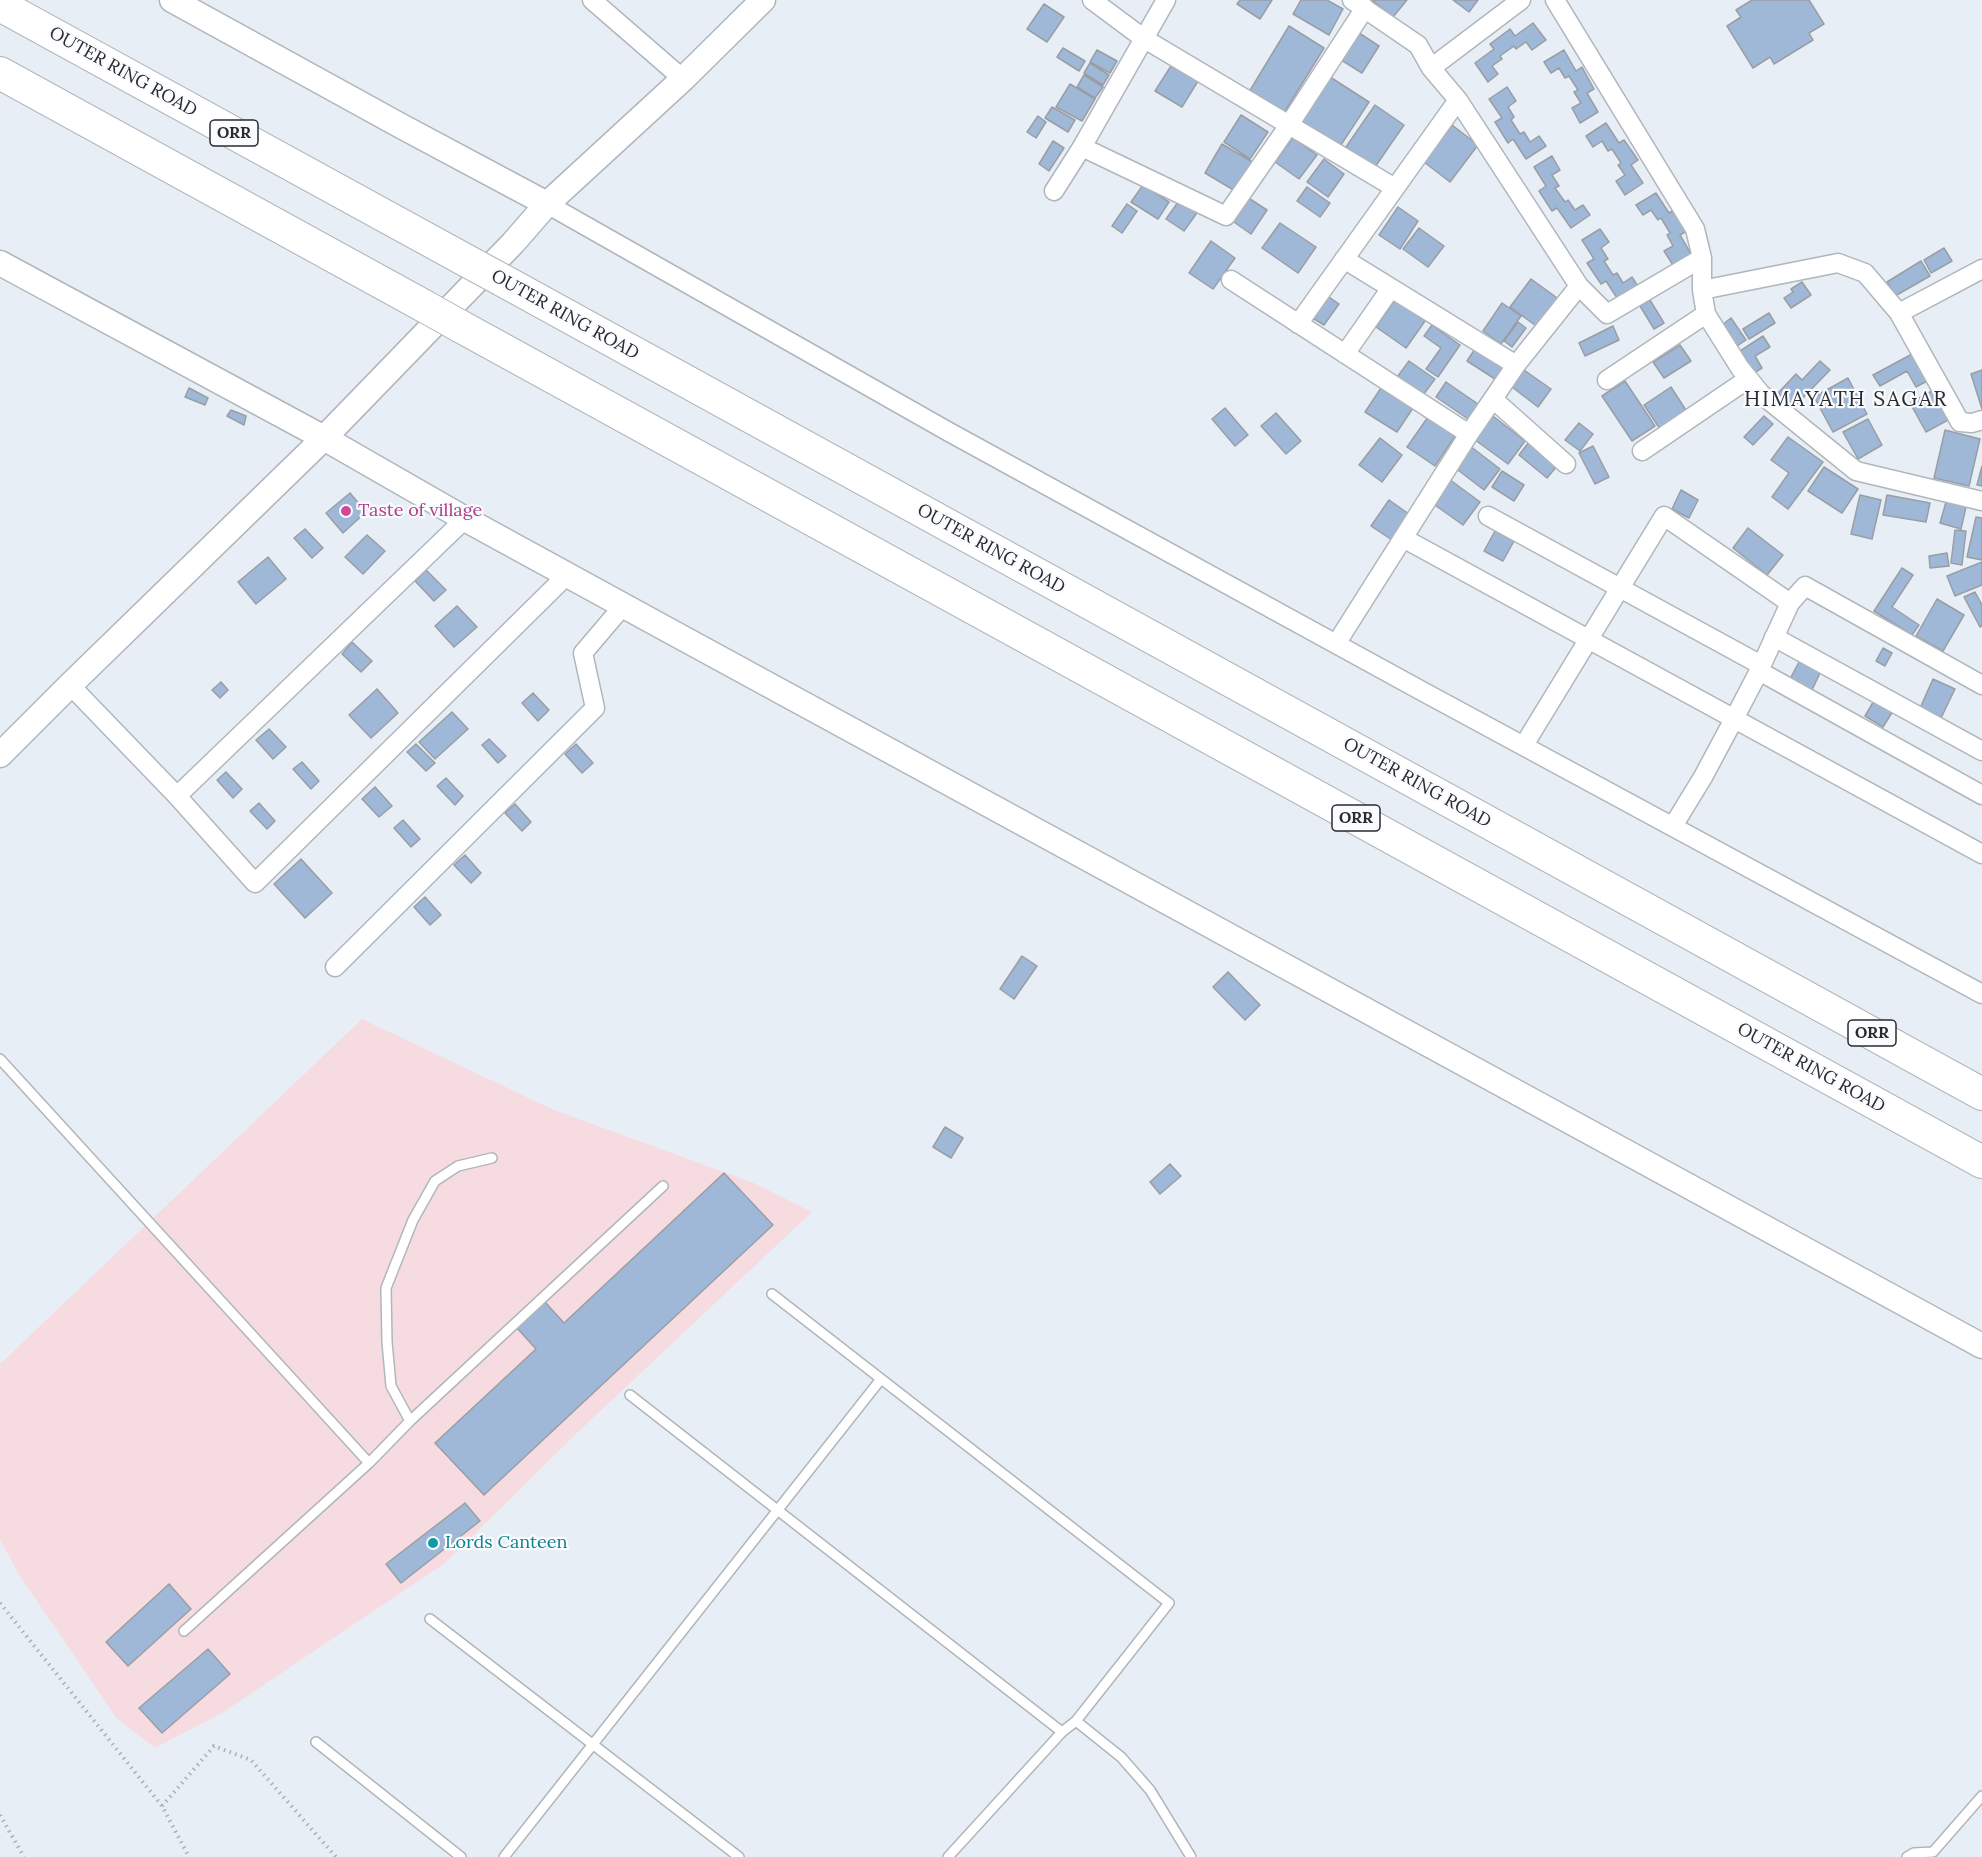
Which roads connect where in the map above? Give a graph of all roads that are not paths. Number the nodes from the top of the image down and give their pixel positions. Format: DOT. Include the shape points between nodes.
graph roads {
  1 [pos="172,0"];
  2 [pos="592,0"];
  3 [pos="763,0"];
  4 [pos="1092,0"];
  5 [pos="1166,0"];
  6 [pos="1521,0"];
  7 [pos="1555,0"];
  8 [pos="1359,4"];
  9 [pos="0,5"];
  10 [pos="194,6"];
  11 [pos="1143,38"];
  12 [pos="1431,68"];
  13 [pos="0,73"];
  14 [pos="683,79"];
  15 [pos="1458,100"];
  16 [pos="1289,125"];
  17 [pos="1082,147"];
  18 [pos="1395,188"];
  19 [pos="1054,191"];
  20 [pos="548,204"];
  21 [pos="1702,258"];
  22 [pos="1344,259"];
  23 [pos="0,262"];
  24 [pos="1982,269"];
  25 [pos="1231,280"];
  26 [pos="1579,286"];
  27 [pos="1391,288"];
  28 [pos="1702,290"];
  29 [pos="1899,313"];
  30 [pos="1706,314"];
  31 [pos="1298,324"];
  32 [pos="1345,354"];
  33 [pos="1516,365"];
  34 [pos="1748,379"];
  35 [pos="1607,380"];
  36 [pos="1493,399"];
  37 [pos="1982,420"];
  38 [pos="1469,434"];
  39 [pos="324,438"];
  40 [pos="1642,451"];
  41 [pos="1566,464"];
  42 [pos="1982,501"];
  43 [pos="1488,516"];
  44 [pos="465,519"];
  45 [pos="1403,538"];
  46 [pos="567,575"];
  47 [pos="1620,588"];
  48 [pos="1790,603"];
  49 [pos="623,606"];
  50 [pos="1774,637"];
  51 [pos="1589,639"];
  52 [pos="1336,644"];
  53 [pos="1760,668"];
  54 [pos="70,685"];
  55 [pos="1982,685"];
  56 [pos="1734,719"];
  57 [pos="1524,745"];
  58 [pos="1982,750"];
  59 [pos="0,755"];
  60 [pos="1982,795"];
  61 [pos="177,796"];
  62 [pos="1673,826"];
  63 [pos="1982,854"];
  64 [pos="335,967"];
  65 [pos="1982,994"];
  66 [pos="0,1059"];
  67 [pos="1982,1094"];
  68 [pos="492,1158"];
  69 [pos="1982,1162"];
  70 [pos="663,1186"];
  71 [pos="772,1294"];
  72 [pos="1982,1346"];
  73 [pos="881,1378"];
  74 [pos="630,1395"];
  75 [pos="410,1421"];
  76 [pos="369,1463"];
  77 [pos="777,1510"];
  78 [pos="430,1619"];
  79 [pos="184,1632"];
  80 [pos="1076,1721"];
  81 [pos="1062,1732"];
  82 [pos="316,1742"];
  83 [pos="593,1744"];
  84 [pos="1982,1796"];
  85 [pos="1935,1854"];
  86 [pos="461,1857"];
  87 [pos="504,1857"];
  88 [pos="739,1857"];
  89 [pos="948,1857"];
  90 [pos="1191,1857"];
  91 [pos="1907,1857"];
  1 -- 10 [label="main road"];
  2 -- 14 [label="street"];
  3 -- 14 [label="main road"];
  4 -- 11 [label="street"];
  5 -- 11 [label="street"];
  6 -- 12 [label="street"];
  7 -- 21 [label="street" via="1695,229"];
  8 -- 12 [label="street" via="1418,45"];
  8 -- 16 [label="street"];
  9 -- 67 [label="highway, OUTER RING ROAD / ORR, bridge"];
  10 -- 20 [label="main road"];
  11 -- 16 [label="street"];
  11 -- 17 [label="street"];
  12 -- 15 [label="street"];
  13 -- 69 [label="highway, OUTER RING ROAD / ORR, bridge"];
  14 -- 20 [label="main road"];
  15 -- 18 [label="street"];
  15 -- 26 [label="street"];
  16 -- 17 [label="street" via="1226,216"];
  16 -- 18 [label="street"];
  17 -- 19 [label="street"];
  18 -- 22 [label="street"];
  20 -- 39 [label="main road"];
  20 -- 52 [label="street" via="949,432"];
  21 -- 26 [label="street" via="1607,314"];
  21 -- 28 [label="street"];
  22 -- 27 [label="street"];
  22 -- 31 [label="street"];
  23 -- 39 [label="main road"];
  24 -- 29 [label="street"];
  25 -- 31 [label="street"];
  26 -- 33 [label="street"];
  27 -- 32 [label="street"];
  27 -- 33 [label="street"];
  28 -- 29 [label="street" via="1838,263 1865,273"];
  28 -- 30 [label="street"];
  29 -- 37 [label="street" via="1960,422"];
  30 -- 34 [label="street"];
  30 -- 35 [label="street"];
  31 -- 32 [label="street"];
  32 -- 38 [label="street"];
  33 -- 36 [label="street"];
  34 -- 40 [label="street"];
  34 -- 42 [label="street" via="1856,471"];
  36 -- 38 [label="street"];
  36 -- 41 [label="street"];
  38 -- 45 [label="street"];
  39 -- 44 [label="main road"];
  39 -- 54 [label="main road"];
  43 -- 47 [label="street"];
  44 -- 46 [label="main road"];
  44 -- 61 [label="street"];
  45 -- 51 [label="street"];
  45 -- 52 [label="street"];
  46 -- 49 [label="main road"];
  46 -- 61 [label="street" via="255,883"];
  47 -- 48 [label="street" via="1664,516"];
  47 -- 51 [label="street"];
  47 -- 53 [label="street"];
  48 -- 50 [label="street"];
  48 -- 55 [label="street" via="1805,586"];
  49 -- 64 [label="street" via="583,653 595,708"];
  49 -- 72 [label="main road"];
  50 -- 53 [label="street"];
  50 -- 58 [label="street"];
  51 -- 56 [label="street"];
  51 -- 57 [label="street"];
  52 -- 57 [label="street"];
  53 -- 56 [label="street"];
  53 -- 60 [label="street"];
  54 -- 59 [label="main road"];
  54 -- 61 [label="street"];
  56 -- 62 [label="street"];
  56 -- 63 [label="street"];
  57 -- 62 [label="street"];
  62 -- 65 [label="street"];
  66 -- 76 [label="lane"];
  68 -- 75 [label="lane" via="458,1166 435,1181 413,1220 386,1288 391,1386"];
  70 -- 75 [label="lane"];
  71 -- 73 [label="lane"];
  73 -- 77 [label="lane"];
  73 -- 80 [label="lane" via="1169,1603"];
  74 -- 77 [label="lane"];
  75 -- 76 [label="lane"];
  76 -- 79 [label="lane"];
  77 -- 81 [label="lane"];
  77 -- 83 [label="lane"];
  78 -- 83 [label="lane"];
  80 -- 81 [label="lane"];
  80 -- 90 [label="lane" via="1121,1757 1150,1790"];
  81 -- 89 [label="lane"];
  82 -- 86 [label="lane"];
  83 -- 87 [label="lane"];
  83 -- 88 [label="lane"];
  84 -- 85 [label="lane"];
  85 -- 91 [label="lane" via="1914,1853"];
}
